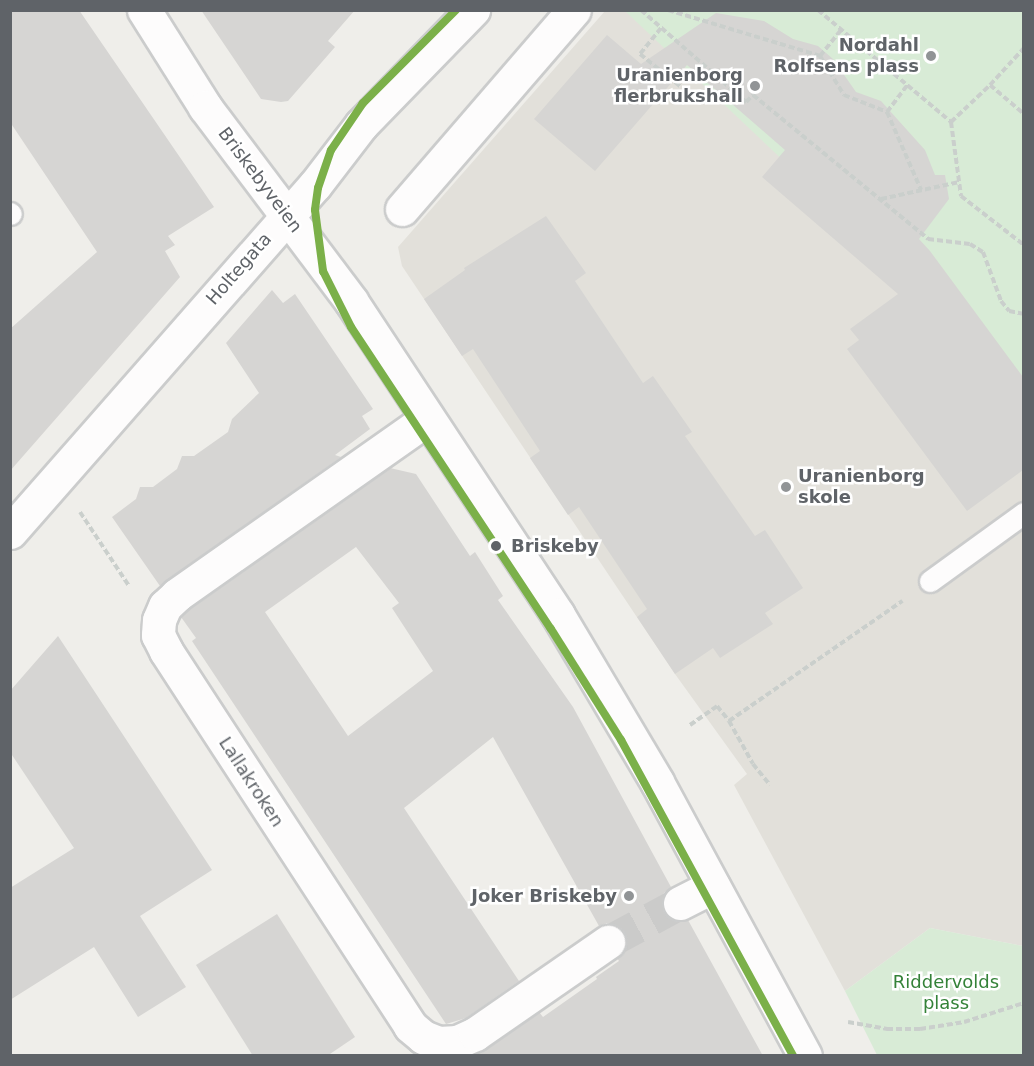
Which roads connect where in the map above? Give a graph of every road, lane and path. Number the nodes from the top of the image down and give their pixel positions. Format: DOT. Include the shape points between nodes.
graph roads {
  1 [pos="144,10"];
  2 [pos="473,10"];
  3 [pos="574,10"];
  4 [pos="641,10"];
  5 [pos="668,10"];
  6 [pos="818,10"];
  7 [pos="661,28"];
  8 [pos="842,30"];
  9 [pos="1023,51"];
  10 [pos="820,56"];
  11 [pos="907,85"];
  12 [pos="990,85"];
  13 [pos="681,87"];
  14 [pos="887,112"];
  15 [pos="1023,114"];
  16 [pos="951,122"];
  17 [pos="959,182"];
  18 [pos="921,190"];
  19 [pos="879,199"];
  20 [pos="402,209"];
  21 [pos="286,216"];
  22 [pos="1023,245"];
  23 [pos="1023,314"];
  24 [pos="427,418"];
  25 [pos="1023,513"];
  26 [pos="86,520"];
  27 [pos="10,532"];
  28 [pos="114,564"];
  29 [pos="930,581"];
  30 [pos="729,721"];
  31 [pos="690,725"];
  32 [pos="770,785"];
  33 [pos="713,886"];
  34 [pos="680,903"];
  35 [pos="608,942"];
  36 [pos="1023,1003"];
  37 [pos="848,1022"];
  38 [pos="805,1056"];
  1 -- 21 [label="street, Briskebyveien" via="205,107"];
  2 -- 21 [label="street, Holtegata" via="361,125"];
  3 -- 20 [label="street"];
  4 -- 7 [label="path"];
  5 -- 10 [label="path"];
  6 -- 8 [label="path"];
  7 -- 13 [label="path" via="640,54"];
  7 -- 19 [label="path" via="746,102 753,95"];
  8 -- 10 [label="path"];
  8 -- 11 [label="path"];
  9 -- 12 [label="path"];
  10 -- 14 [label="path" via="844,95"];
  11 -- 14 [label="path"];
  11 -- 16 [label="path"];
  12 -- 15 [label="path"];
  12 -- 16 [label="path"];
  14 -- 18 [label="path"];
  16 -- 17 [label="path"];
  17 -- 18 [label="path"];
  17 -- 22 [label="path" via="961,196"];
  18 -- 19 [label="path"];
  19 -- 23 [label="path" via="928,238 970,244 983,252 1001,301 1010,310"];
  21 -- 24 [label="street, Briskebyveien" via="351,301"];
  21 -- 27 [label="street, Holtegata"];
  24 -- 33 [label="street, Briskebyveien" via="592,670"];
  24 -- 35 [label="street, Lallakroken" via="177,595 165,606 158,635 410,1026 423,1037 439,1043 457,1042 475,1034"];
  25 -- 29 [label="lane"];
  26 -- 28 [label="path"];
  29 -- 30 [label="path"];
  30 -- 31 [label="path" via="717,706"];
  30 -- 32 [label="path"];
  33 -- 34 [label="street"];
  33 -- 38 [label="street, Briskebyveien"];
  36 -- 37 [label="path" via="964,1022 920,1029 887,1029"];
}
